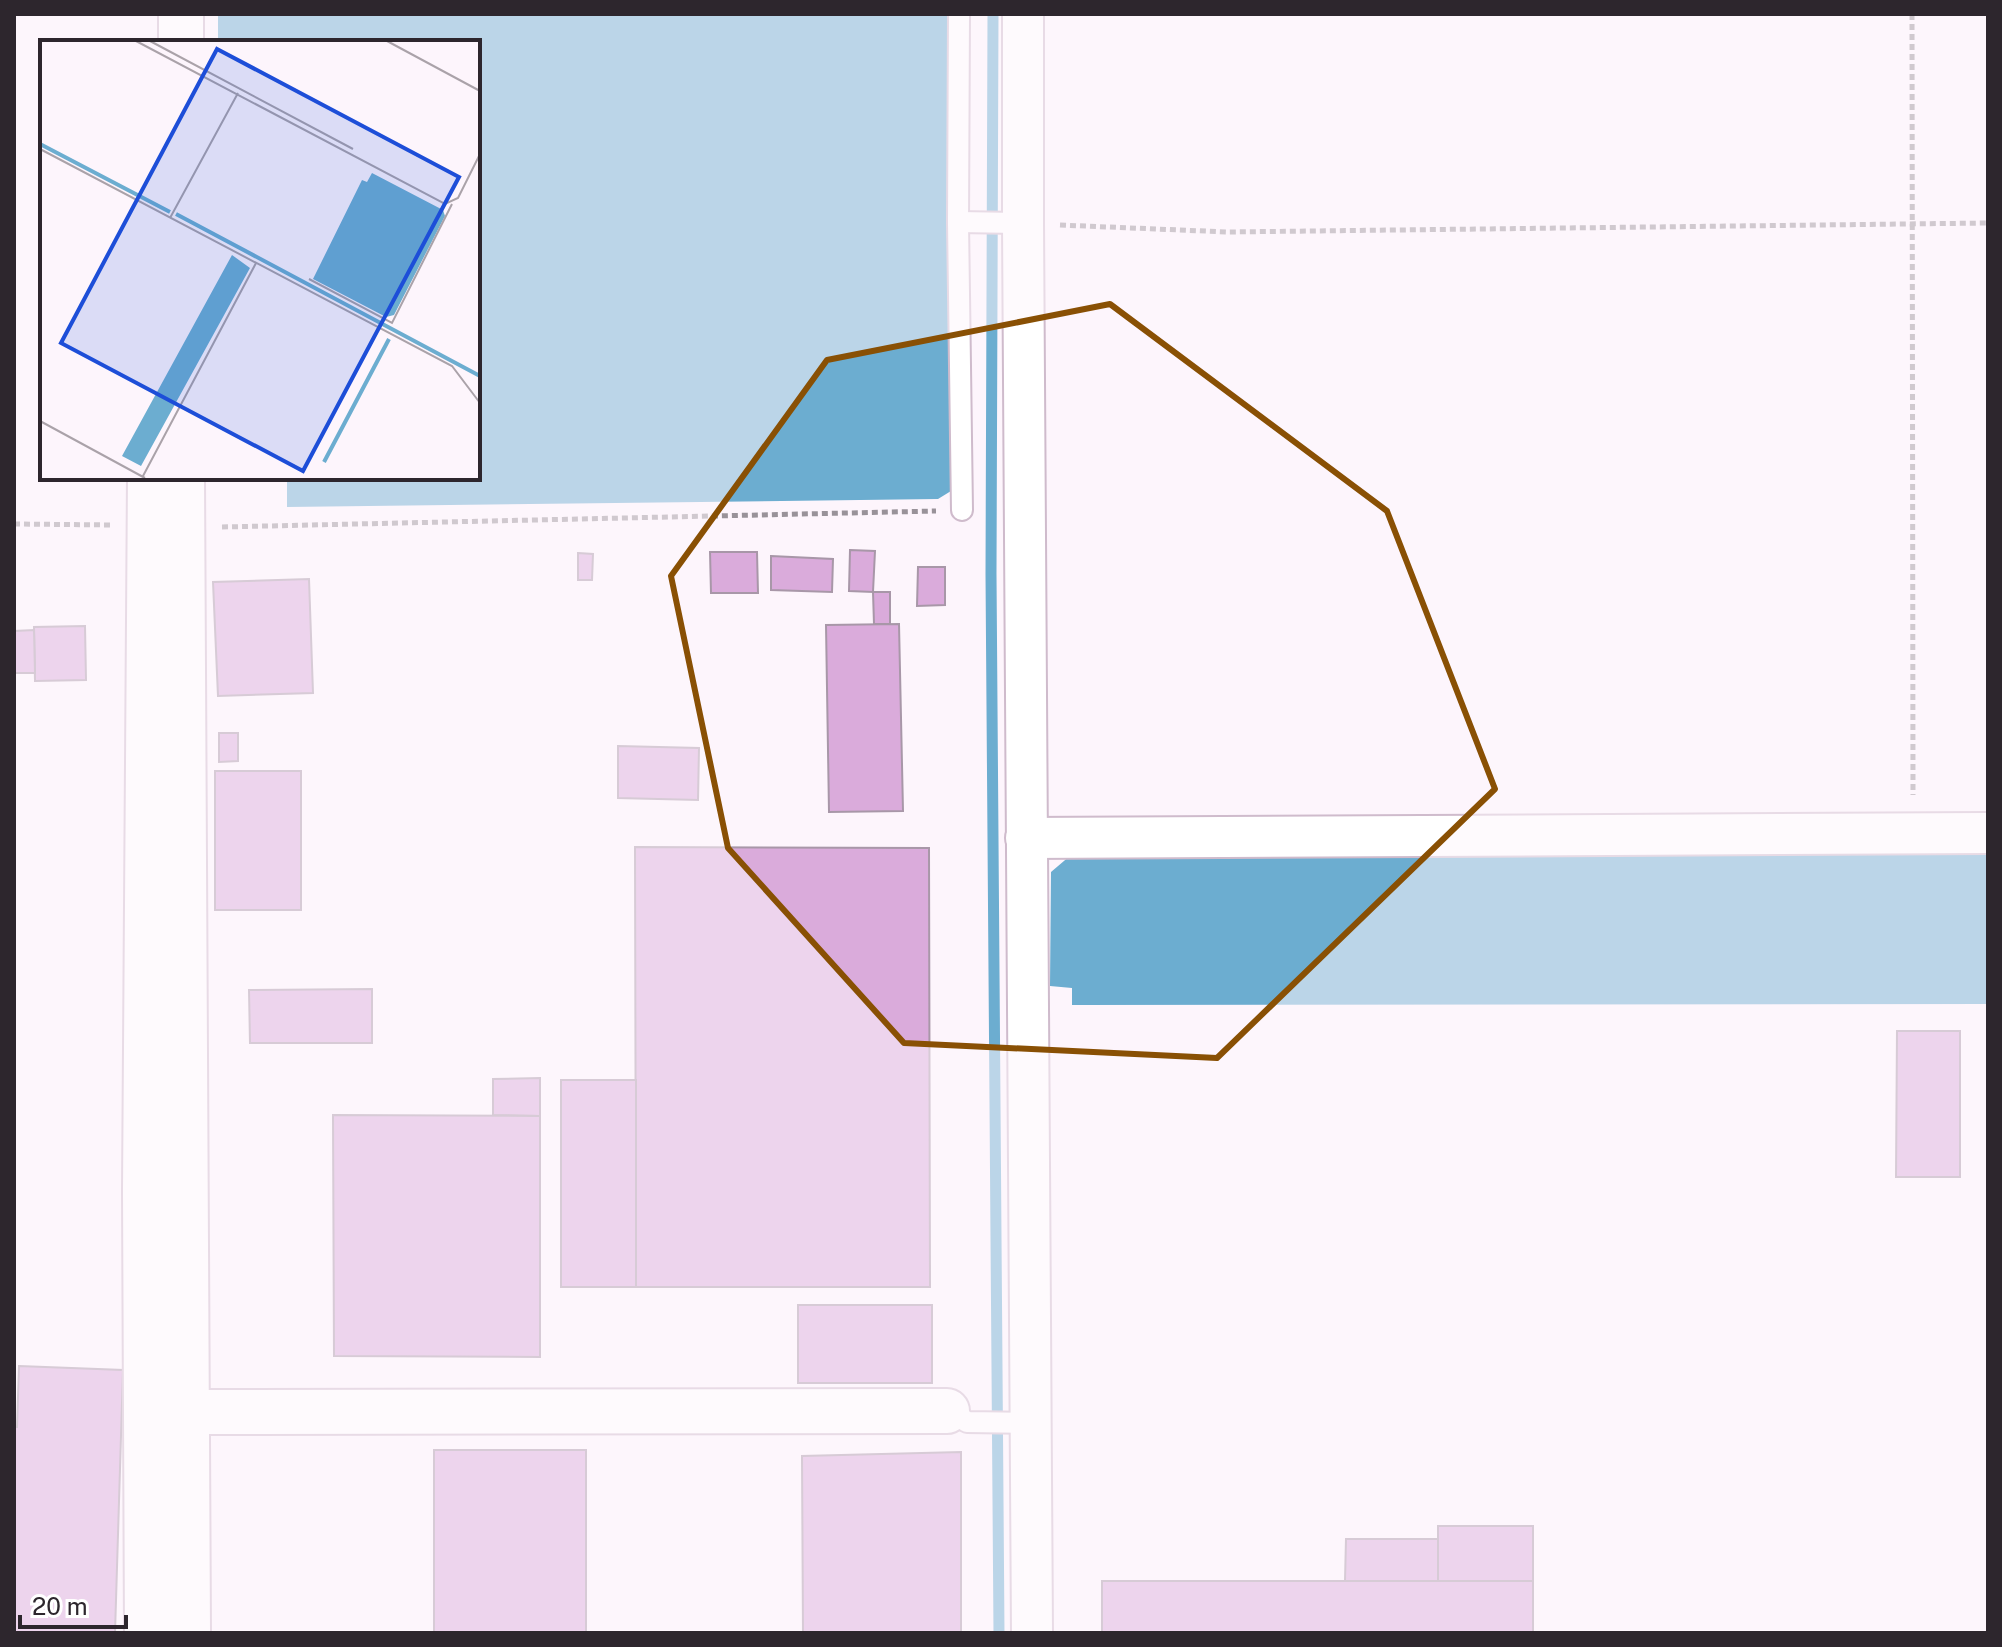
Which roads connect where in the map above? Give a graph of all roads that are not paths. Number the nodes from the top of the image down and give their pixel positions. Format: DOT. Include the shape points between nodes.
graph roads {
  1 [pos="152,14"];
  2 [pos="181,14"];
  3 [pos="959,14"];
  4 [pos="1023,14"];
  5 [pos="153,40"];
  6 [pos="181,40"];
  7 [pos="964,222"];
  8 [pos="1015,224"];
  9 [pos="150,480"];
  10 [pos="182,480"];
  11 [pos="962,510"];
  12 [pos="1988,833"];
  13 [pos="1026,838"];
  14 [pos="167,1412"];
  15 [pos="963,1417"];
  16 [pos="1023,1423"];
  17 [pos="147,1633"];
  18 [pos="188,1633"];
  19 [pos="1032,1633"];
  1 -- 5 [label="street"];
  2 -- 6 [label="street"];
  3 -- 7 [label="lane"];
  4 -- 8 [label="street"];
  7 -- 8 [label="lane"];
  7 -- 11 [label="lane"];
  8 -- 13 [label="street"];
  9 -- 14 [label="street" via="145,1191"];
  10 -- 14 [label="street"];
  12 -- 13 [label="street"];
  13 -- 16 [label="street"];
  14 -- 15 [label="street"];
  14 -- 17 [label="street"];
  14 -- 18 [label="street"];
  15 -- 16 [label="lane"];
  16 -- 19 [label="street"];
}
